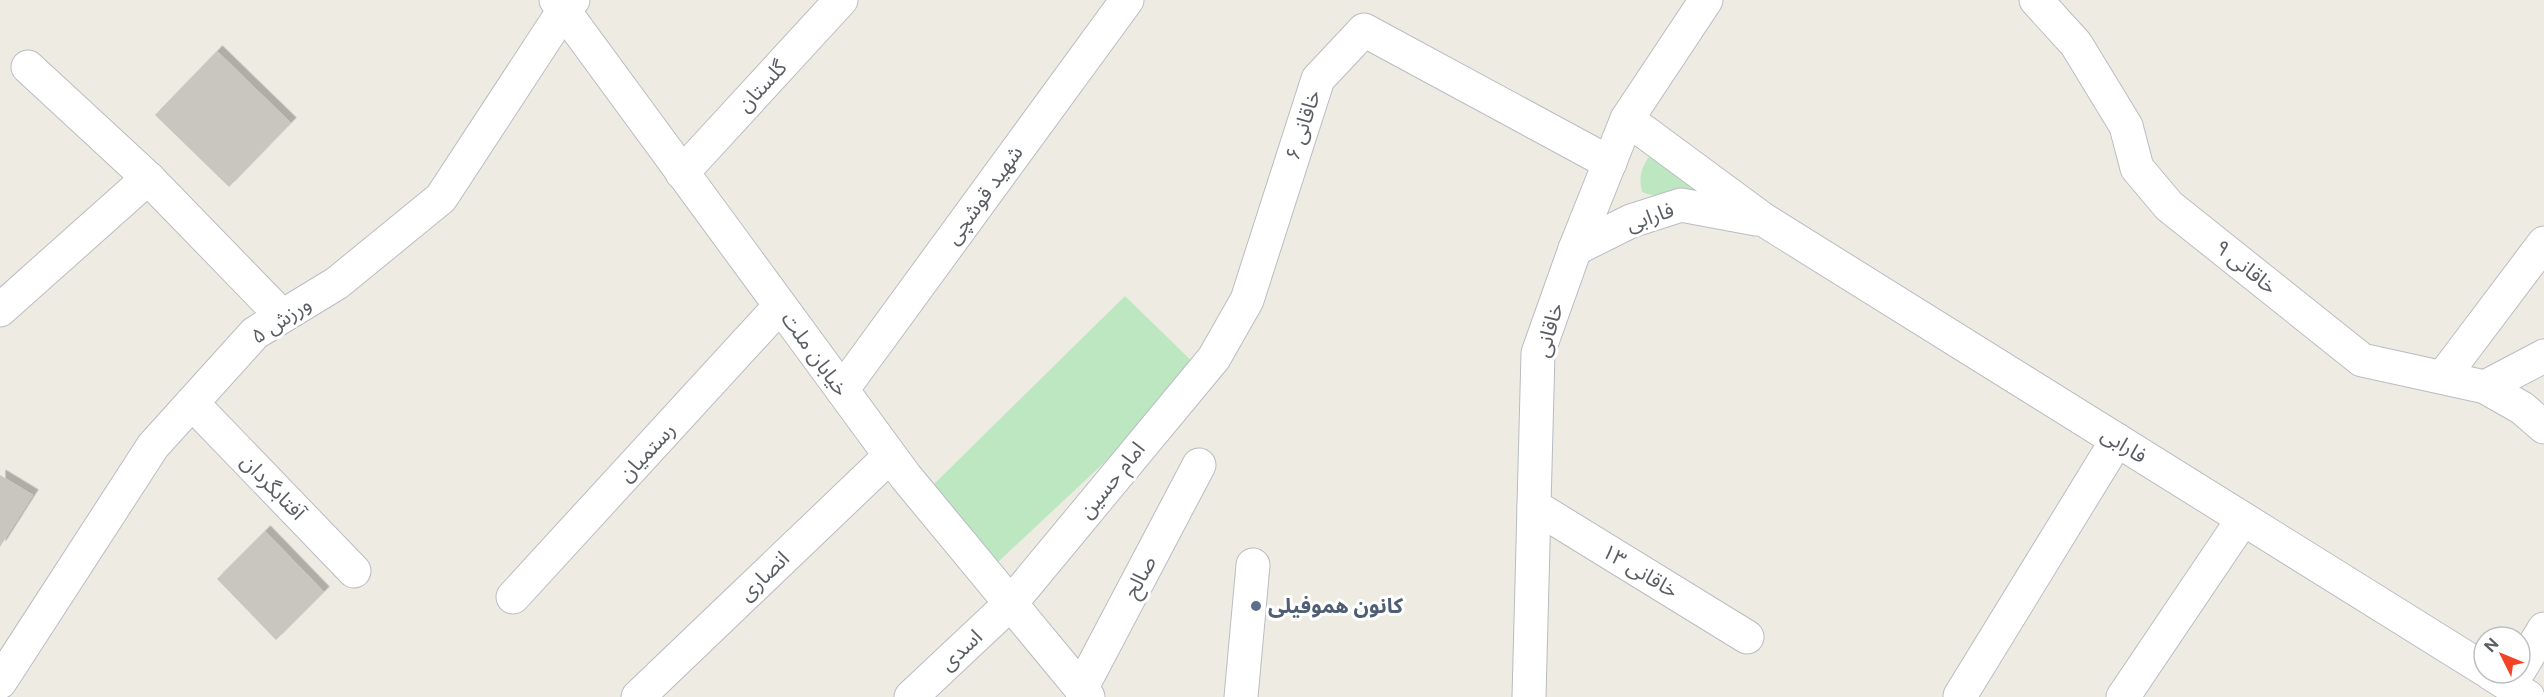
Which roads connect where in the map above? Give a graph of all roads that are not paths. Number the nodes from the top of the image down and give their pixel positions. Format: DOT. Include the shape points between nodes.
graph roads {
  1 [pos="841,0"];
  2 [pos="1127,0"];
  3 [pos="1706,0"];
  4 [pos="2036,0"];
  5 [pos="564,3"];
  6 [pos="28,67"];
  7 [pos="1627,118"];
  8 [pos="1610,163"];
  9 [pos="682,172"];
  10 [pos="148,178"];
  11 [pos="1764,220"];
  12 [pos="2544,243"];
  13 [pos="1575,249"];
  14 [pos="780,306"];
  15 [pos="0,310"];
  16 [pos="282,316"];
  17 [pos="2544,356"];
  18 [pos="1214,358"];
  19 [pos="2443,377"];
  20 [pos="2485,387"];
  21 [pos="842,390"];
  22 [pos="192,403"];
  23 [pos="2544,427"];
  24 [pos="2117,440"];
  25 [pos="890,456"];
  26 [pos="1198,465"];
  27 [pos="1534,506"];
  28 [pos="2243,519"];
  29 [pos="1253,566"];
  30 [pos="354,571"];
  31 [pos="513,597"];
  32 [pos="1011,603"];
  33 [pos="2544,629"];
  34 [pos="1747,637"];
  35 [pos="2532,645"];
  36 [pos="2472,656"];
  37 [pos="0,682"];
  38 [pos="1084,693"];
  39 [pos="1960,696"];
  40 [pos="638,697"];
  41 [pos="911,697"];
  42 [pos="1241,697"];
  43 [pos="1529,697"];
  44 [pos="2123,697"];
  1 -- 9 [label="street, گلستان"];
  2 -- 21 [label="street, شهید قوشچی"];
  3 -- 7 [label="street, خاقانی"];
  4 -- 19 [label="street, خاقانی ٩" via="2076,44 2126,126 2137,168 2169,206 2362,360"];
  5 -- 9 [label="street, خیابان ملت"];
  5 -- 16 [label="street, ورزش ۵" via="441,198 337,283"];
  6 -- 10 [label="street"];
  7 -- 8 [label="street, خاقانی"];
  7 -- 11 [label="street, فارابی"];
  8 -- 13 [label="street, خاقانی"];
  8 -- 18 [label="street, خاقانی ۶" via="1364,30 1318,80 1247,300"];
  9 -- 14 [label="street, خیابان ملت"];
  10 -- 15 [label="street"];
  10 -- 16 [label="street"];
  11 -- 13 [label="street, فارابی" via="1681,206 1631,221"];
  11 -- 24 [label="street, فارابی"];
  12 -- 19 [label="street"];
  13 -- 27 [label="street, خاقانی" via="1538,353"];
  14 -- 21 [label="street, خیابان ملت"];
  14 -- 31 [label="street, رستمیان"];
  16 -- 22 [label="street, ورزش ۵" via="255,333"];
  17 -- 20 [label="street"];
  18 -- 32 [label="street, امام حسین"];
  19 -- 20 [label="street, خاقانی ٩"];
  20 -- 23 [label="street, خاقانی ٩" via="2522,408"];
  21 -- 25 [label="street, خیابان ملت"];
  22 -- 30 [label="street, آفتابگردان"];
  22 -- 37 [label="street, ورزش ۵" via="153,446"];
  24 -- 28 [label="street, فارابی"];
  24 -- 39 [label="street"];
  25 -- 32 [label="street, خیابان ملت"];
  25 -- 40 [label="street, انصاری"];
  26 -- 38 [label="street, صالح"];
  27 -- 34 [label="street, خاقانی ۱۳"];
  27 -- 43 [label="street, خاقانی"];
  28 -- 36 [label="street, فارابی"];
  28 -- 44 [label="street"];
  29 -- 42 [label="street"];
  32 -- 38 [label="street, خیابان ملت"];
  32 -- 41 [label="street, اسدی"];
  33 -- 35 [label="street"];
}
